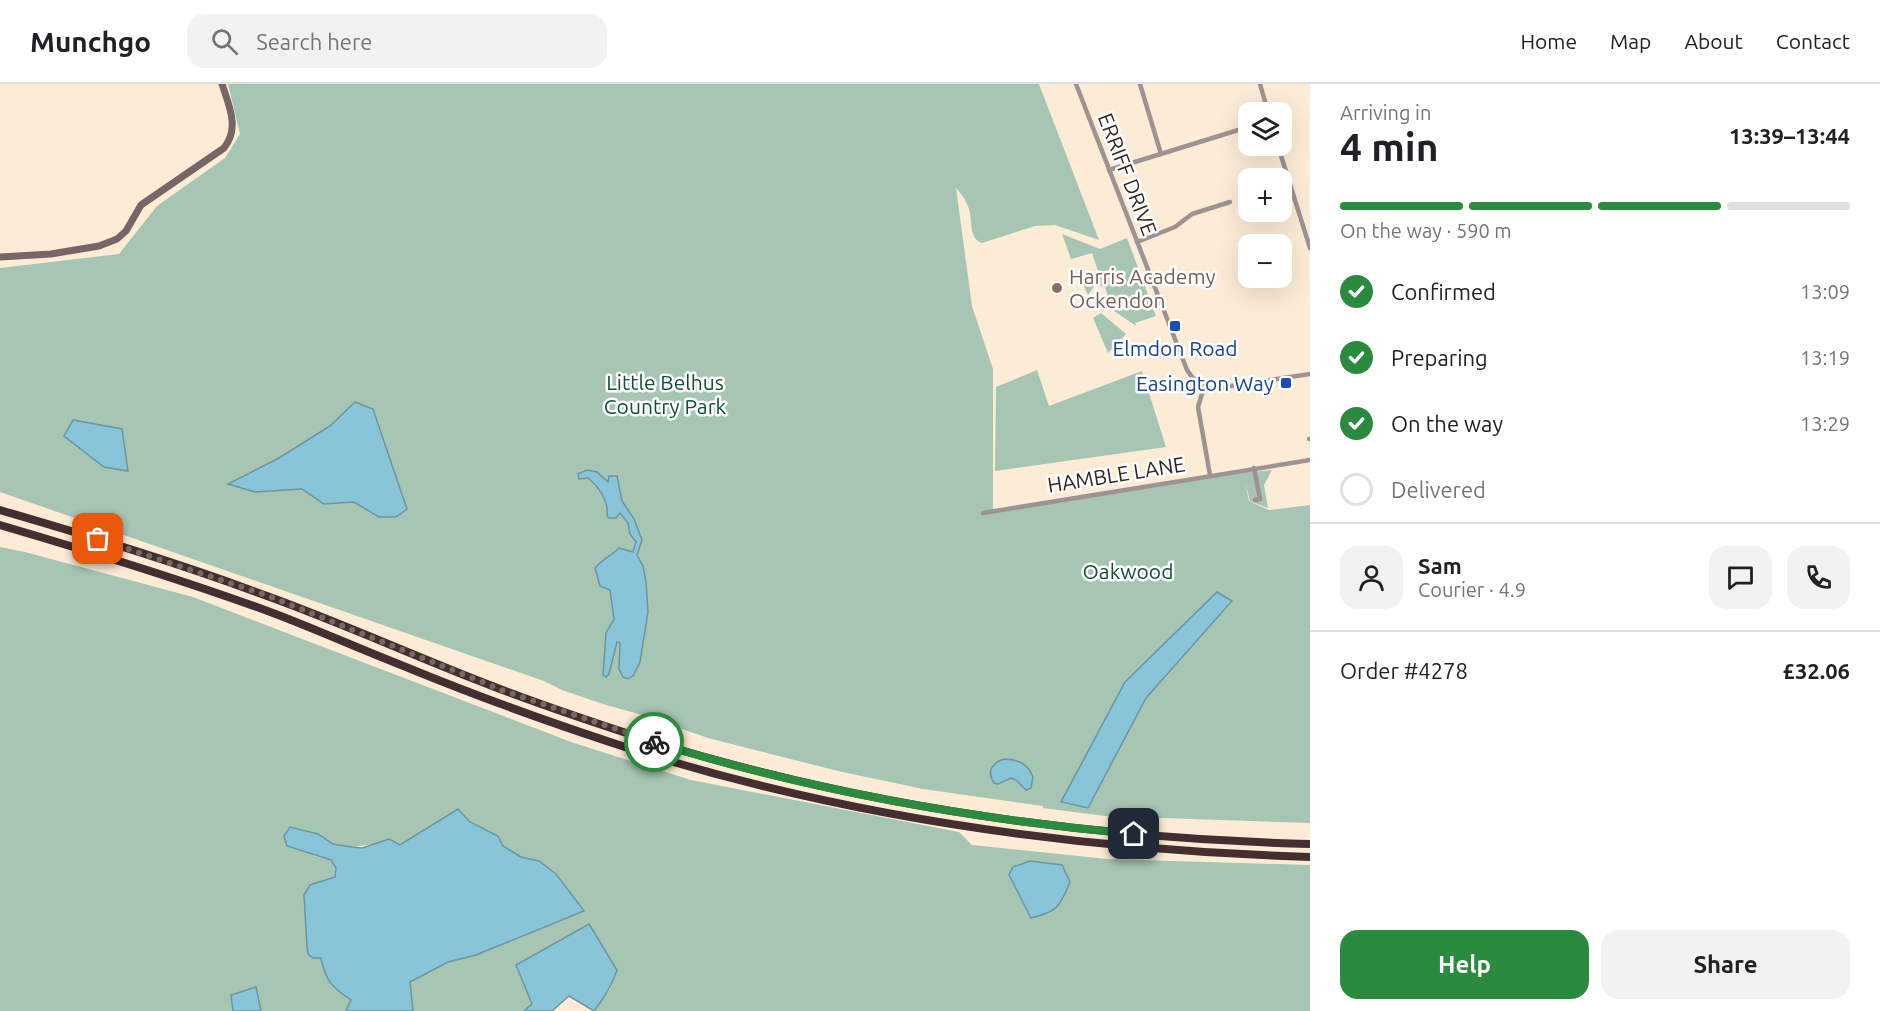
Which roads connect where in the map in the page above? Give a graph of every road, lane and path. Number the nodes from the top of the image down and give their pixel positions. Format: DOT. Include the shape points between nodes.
graph roads {
  1 [pos="222,84"];
  2 [pos="1076,84"];
  3 [pos="1140,84"];
  4 [pos="1260,84"];
  5 [pos="1265,102"];
  6 [pos="1238,130"];
  7 [pos="1161,154"];
  8 [pos="1281,156"];
  9 [pos="1109,170"];
  10 [pos="1230,202"];
  11 [pos="1308,234"];
  12 [pos="1137,242"];
  13 [pos="1310,248"];
  14 [pos="0,257"];
  15 [pos="1310,374"];
  16 [pos="1204,387"];
  17 [pos="1310,460"];
  18 [pos="1254,468"];
  19 [pos="1210,475"];
  20 [pos="1260,499"];
  21 [pos="0,510"];
  22 [pos="982,513"];
  23 [pos="0,525"];
  24 [pos="1310,844"];
  25 [pos="1310,857"];
  1 -- 14 [label="street" via="234,128 225,148 141,205 117,239 51,254"];
  2 -- 9 [label="street, ERRIFF DRIVE"];
  3 -- 7 [label="street"];
  4 -- 5 [label="street"];
  6 -- 7 [label="street"];
  7 -- 9 [label="street"];
  8 -- 11 [label="street"];
  9 -- 12 [label="street, ERRIFF DRIVE"];
  10 -- 12 [label="street" via="1186,217 1175,226"];
  11 -- 13 [label="street"];
  12 -- 16 [label="street, ERRIFF DRIVE" via="1187,370"];
  15 -- 16 [label="street"];
  16 -- 19 [label="street" via="1198,407"];
  17 -- 18 [label="street, HAMBLE LANE"];
  18 -- 19 [label="street, HAMBLE LANE"];
  18 -- 20 [label="street"];
  19 -- 22 [label="street, HAMBLE LANE"];
  21 -- 24 [label="highway" via="266,595 556,709 743,767 887,800 1041,825"];
  23 -- 25 [label="highway" via="272,613 582,733 759,785 895,816 1005,834"];
}
